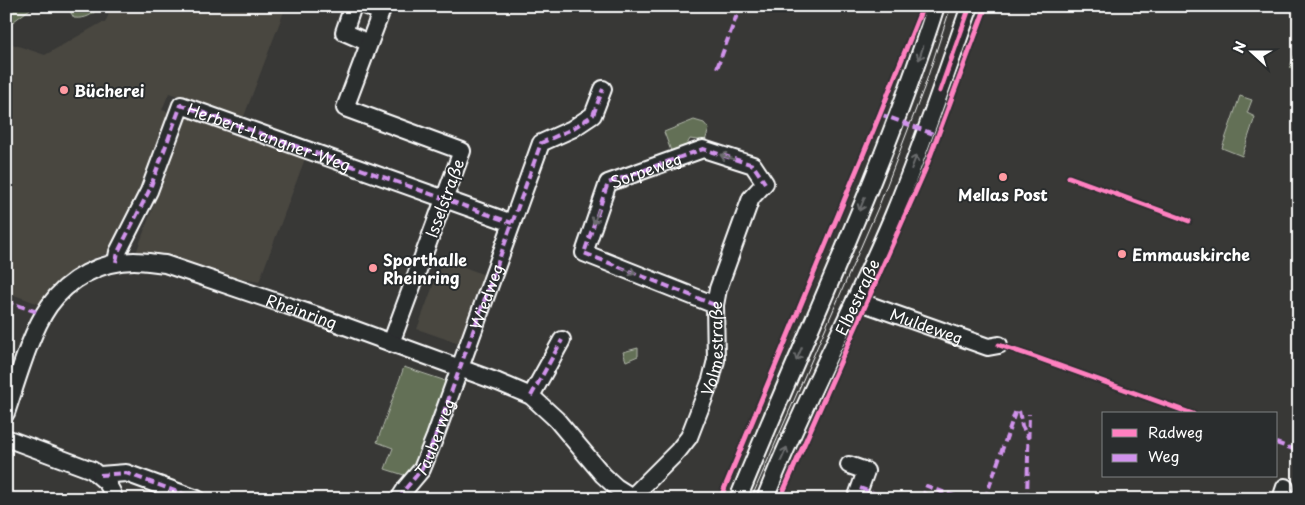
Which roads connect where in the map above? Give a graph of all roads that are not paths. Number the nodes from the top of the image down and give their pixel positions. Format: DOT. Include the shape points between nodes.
graph roads {
  1 [pos="353,6"];
  2 [pos="366,6"];
  3 [pos="936,6"];
  4 [pos="970,6"];
  5 [pos="369,42"];
  6 [pos="603,90"];
  7 [pos="765,183"];
  8 [pos="444,200"];
  9 [pos="512,223"];
  10 [pos="116,262"];
  11 [pos="855,300"];
  12 [pos="715,304"];
  13 [pos="562,340"];
  14 [pos="392,343"];
  15 [pos="999,345"];
  16 [pos="459,368"];
  17 [pos="531,396"];
  18 [pos="6,413"];
  19 [pos="6,438"];
  20 [pos="849,465"];
  21 [pos="100,475"];
  22 [pos="632,498"];
  23 [pos="114,499"];
  24 [pos="197,499"];
  25 [pos="399,499"];
  26 [pos="738,499"];
  27 [pos="765,499"];
  28 [pos="856,499"];
  1 -- 5 [label="street" via="344,32"];
  2 -- 5 [label="street, Isselstraße" via="381,12"];
  3 -- 26 [label="street, Elbestraße, one-way" via="917,65 852,231"];
  11 -- 4 [label="street, Elbestraße, one-way" via="893,216"];
  5 -- 8 [label="street, Isselstraße" via="344,108 462,151"];
  6 -- 9 [label="street, Wiedweg" via="593,115 541,143"];
  7 -- 12 [label="street, Volmestraße" via="751,198"];
  7 -- 12 [label="street, Sorpeweg, one-way" via="753,166 703,149 608,183 584,253"];
  8 -- 9 [label="street, Herbert-Langner-Weg"];
  8 -- 10 [label="street, Herbert-Langner-Weg" via="181,105 149,191"];
  8 -- 14 [label="street, Isselstraße"];
  9 -- 16 [label="street, Wiedweg"];
  10 -- 14 [label="street, Rheinring" via="133,260 165,264"];
  10 -- 18 [label="street, Rheinring" via="77,278 49,306 30,346"];
  11 -- 15 [label="street, Muldeweg" via="988,346"];
  27 -- 11 [label="street, Elbestraße, one-way"];
  12 -- 22 [label="street, Volmestraße" via="716,360 689,437"];
  13 -- 17 [label="street"];
  14 -- 16 [label="street, Rheinring"];
  16 -- 17 [label="street, Rheinring"];
  16 -- 25 [label="street, Tauberweg" via="422,469"];
  17 -- 22 [label="street, Rheinring" via="556,419 603,475"];
  19 -- 21 [label="street" via="82,465"];
  20 -- 28 [label="street" via="866,471"];
  21 -- 23 [label="street"];
  21 -- 24 [label="street" via="126,473"];
}
